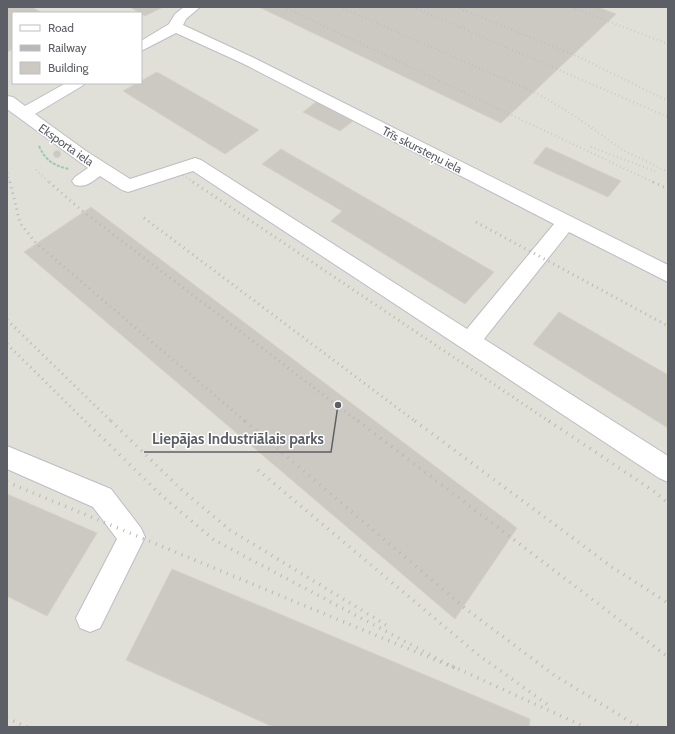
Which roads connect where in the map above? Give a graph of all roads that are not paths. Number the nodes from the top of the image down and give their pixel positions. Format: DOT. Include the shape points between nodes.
graph roads {
  1 [pos="192,8"];
  2 [pos="175,27"];
  3 [pos="142,46"];
  4 [pos="75,84"];
  5 [pos="7,101"];
  6 [pos="23,114"];
  7 [pos="100,168"];
  8 [pos="81,181"];
  9 [pos="565,223"];
  10 [pos="668,274"];
  11 [pos="469,342"];
  12 [pos="7,457"];
  13 [pos="668,470"];
  14 [pos="90,618"];
  1 -- 2 [label="street" via="180,17"];
  2 -- 3 [label="street"];
  2 -- 9 [label="street, Trīs skursteņu iela"];
  4 -- 6 [label="street"];
  5 -- 6 [label="street, Eksporta iela"];
  6 -- 7 [label="street, Eksporta iela"];
  7 -- 8 [label="street"];
  7 -- 11 [label="street, Eksporta iela" via="128,186 195,164"];
  9 -- 10 [label="street, Trīs skursteņu iela"];
  9 -- 11 [label="street"];
  11 -- 13 [label="street"];
  12 -- 14 [label="street" via="102,498 132,537"];
}
